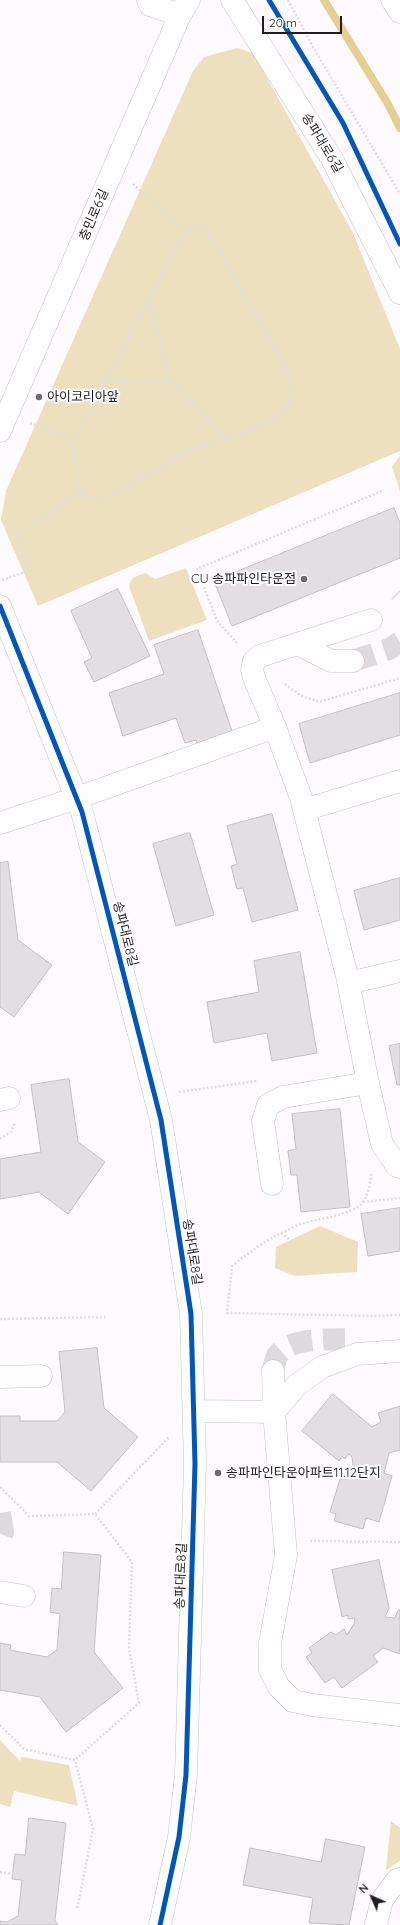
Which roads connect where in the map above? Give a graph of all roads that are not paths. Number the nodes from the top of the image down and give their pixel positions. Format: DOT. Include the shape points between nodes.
graph roads {
  1 [pos="148,0"];
  2 [pos="232,0"];
  3 [pos="392,0"];
  4 [pos="184,7"];
  5 [pos="400,12"];
  6 [pos="400,293"];
  7 [pos="4,423"];
  8 [pos="0,606"];
  9 [pos="371,620"];
  10 [pos="298,644"];
  11 [pos="353,661"];
  12 [pos="275,727"];
  13 [pos="400,781"];
  14 [pos="77,798"];
  15 [pos="304,810"];
  16 [pos="0,823"];
  17 [pos="400,971"];
  18 [pos="349,982"];
  19 [pos="368,1083"];
  20 [pos="400,1167"];
  21 [pos="272,1184"];
  22 [pos="400,1351"];
  23 [pos="273,1371"];
  24 [pos="41,1376"];
  25 [pos="0,1377"];
  26 [pos="194,1411"];
  27 [pos="274,1412"];
  28 [pos="0,1592"];
  29 [pos="24,1596"];
  30 [pos="400,1715"];
  31 [pos="400,1879"];
  32 [pos="160,1925"];
  33 [pos="376,1925"];
  1 -- 4 [label="main road" via="150,4"];
  2 -- 6 [label="main road, 송파대로6길" via="332,159"];
  3 -- 5 [label="main road"];
  4 -- 7 [label="main road, 충민로6길"];
  8 -- 14 [label="main road, 송파대로8길"];
  9 -- 10 [label="main road"];
  10 -- 11 [label="main road" via="331,661"];
  10 -- 12 [label="main road" via="260,656 254,661 254,678"];
  12 -- 14 [label="main road"];
  12 -- 15 [label="main road"];
  13 -- 15 [label="main road"];
  14 -- 16 [label="main road"];
  14 -- 26 [label="main road, 송파대로8길" via="161,1120 191,1314"];
  15 -- 18 [label="main road"];
  17 -- 18 [label="main road"];
  18 -- 19 [label="main road"];
  19 -- 20 [label="main road" via="382,1144"];
  19 -- 21 [label="main road" via="283,1097 268,1105 263,1121"];
  22 -- 27 [label="main road" via="357,1354 322,1367 297,1385"];
  23 -- 27 [label="main road"];
  24 -- 25 [label="main road"];
  26 -- 27 [label="main road"];
  26 -- 32 [label="main road, 송파대로8길" via="195,1464 186,1776 179,1837"];
  27 -- 30 [label="main road" via="286,1555 270,1643 270,1670 279,1687 293,1701 312,1706"];
  28 -- 29 [label="main road"];
  31 -- 33 [label="main road" via="382,1900"];
}
